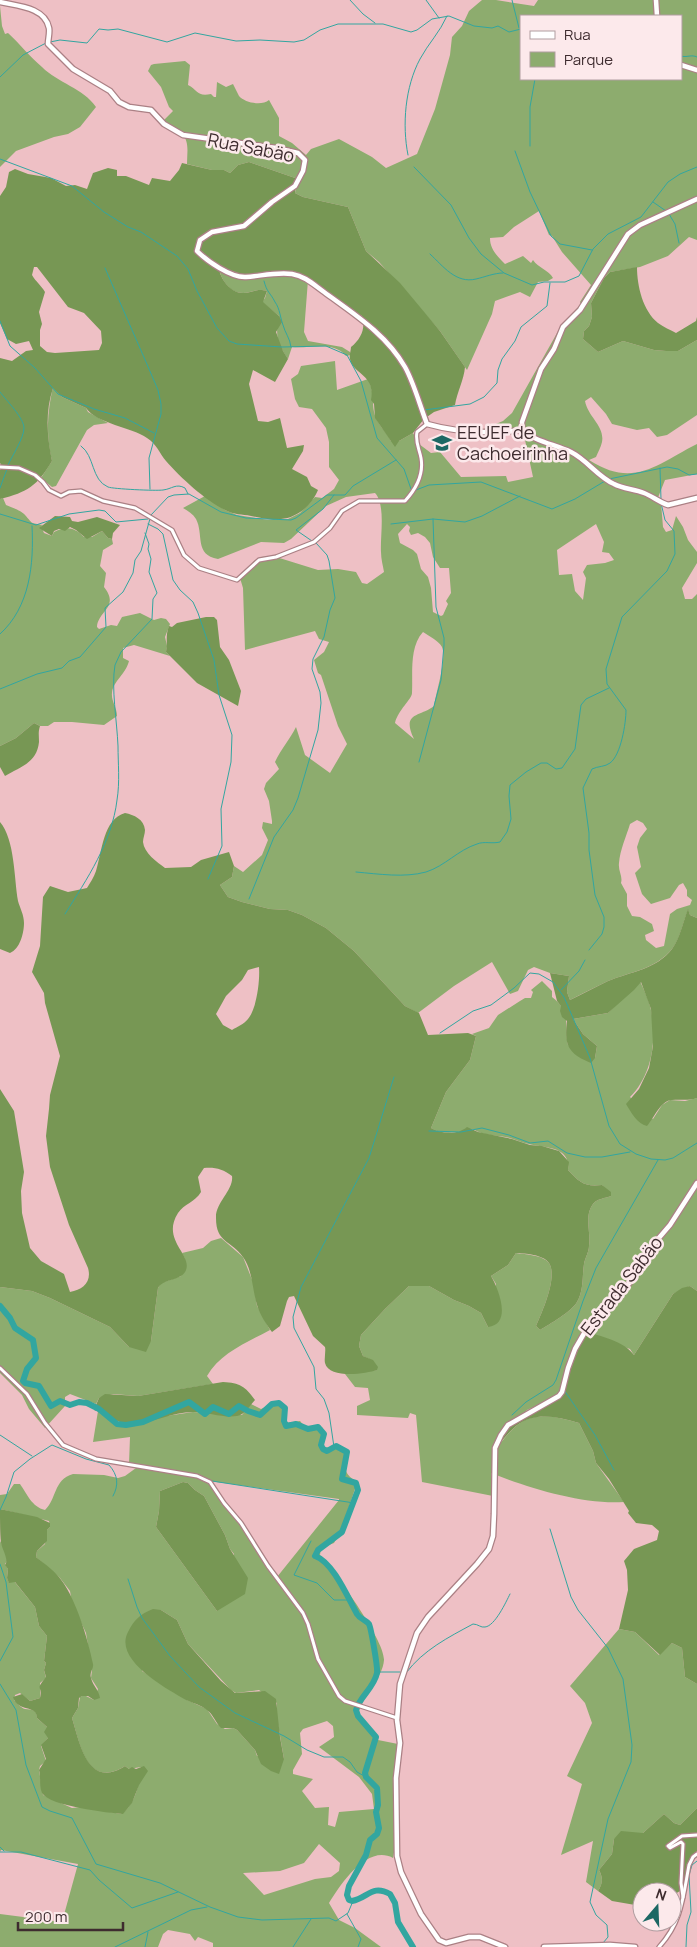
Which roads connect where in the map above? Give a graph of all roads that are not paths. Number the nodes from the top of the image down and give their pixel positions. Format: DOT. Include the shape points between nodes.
graph roads {
  1 [pos="656,0"];
  2 [pos="0,2"];
  3 [pos="657,15"];
  4 [pos="682,65"];
  5 [pos="697,70"];
  6 [pos="697,199"];
  7 [pos="427,424"];
  8 [pos="522,430"];
  9 [pos="0,467"];
  10 [pos="697,498"];
  11 [pos="697,1183"];
  12 [pos="0,1368"];
  13 [pos="398,1718"];
  14 [pos="697,1835"];
  15 [pos="697,1854"];
  16 [pos="682,1897"];
  17 [pos="670,1932"];
  18 [pos="505,1947"];
  19 [pos="544,1947"];
  20 [pos="635,1947"];
  21 [pos="659,1947"];
  1 -- 3 [label="street"];
  2 -- 7 [label="street, Rua Sabäo" via="32,9 44,18 50,29 48,44 73,69 110,91 129,107 151,110 164,124 182,135 298,153 305,160 304,171 295,186 244,226 212,232 200,240 196,251 205,260 244,277 293,274 310,280 384,339 405,367"];
  4 -- 5 [label="street"];
  6 -- 8 [label="street" via="640,225 628,234 591,295 563,327 541,369"];
  7 -- 8 [label="street" via="452,431"];
  7 -- 9 [label="street" via="417,432 415,440 421,458 419,481 405,500 359,501 342,511 314,542 259,560 237,580 199,568 184,555 172,530 135,508 103,501 81,491 61,496 19,468"];
  8 -- 10 [label="street" via="573,454 614,485 646,494 668,505"];
  11 -- 13 [label="street, Estrada Sabäo" via="634,1277 586,1330 575,1349 559,1396 508,1425 501,1435 495,1448 493,1536 489,1549 417,1633 400,1684"];
  12 -- 13 [label="street" via="27,1394 63,1445 96,1459 197,1476 210,1482 303,1613 318,1659 338,1696"];
  13 -- 18 [label="street, Estrada Sabäo" via="397,1856 401,1872 421,1914 439,1940 446,1943 480,1937"];
  14 -- 16 [label="street" via="682,1836 668,1846 683,1844"];
  15 -- 16 [label="street" via="689,1865"];
  17 -- 21 [label="street"];
  19 -- 20 [label="street"];
}
